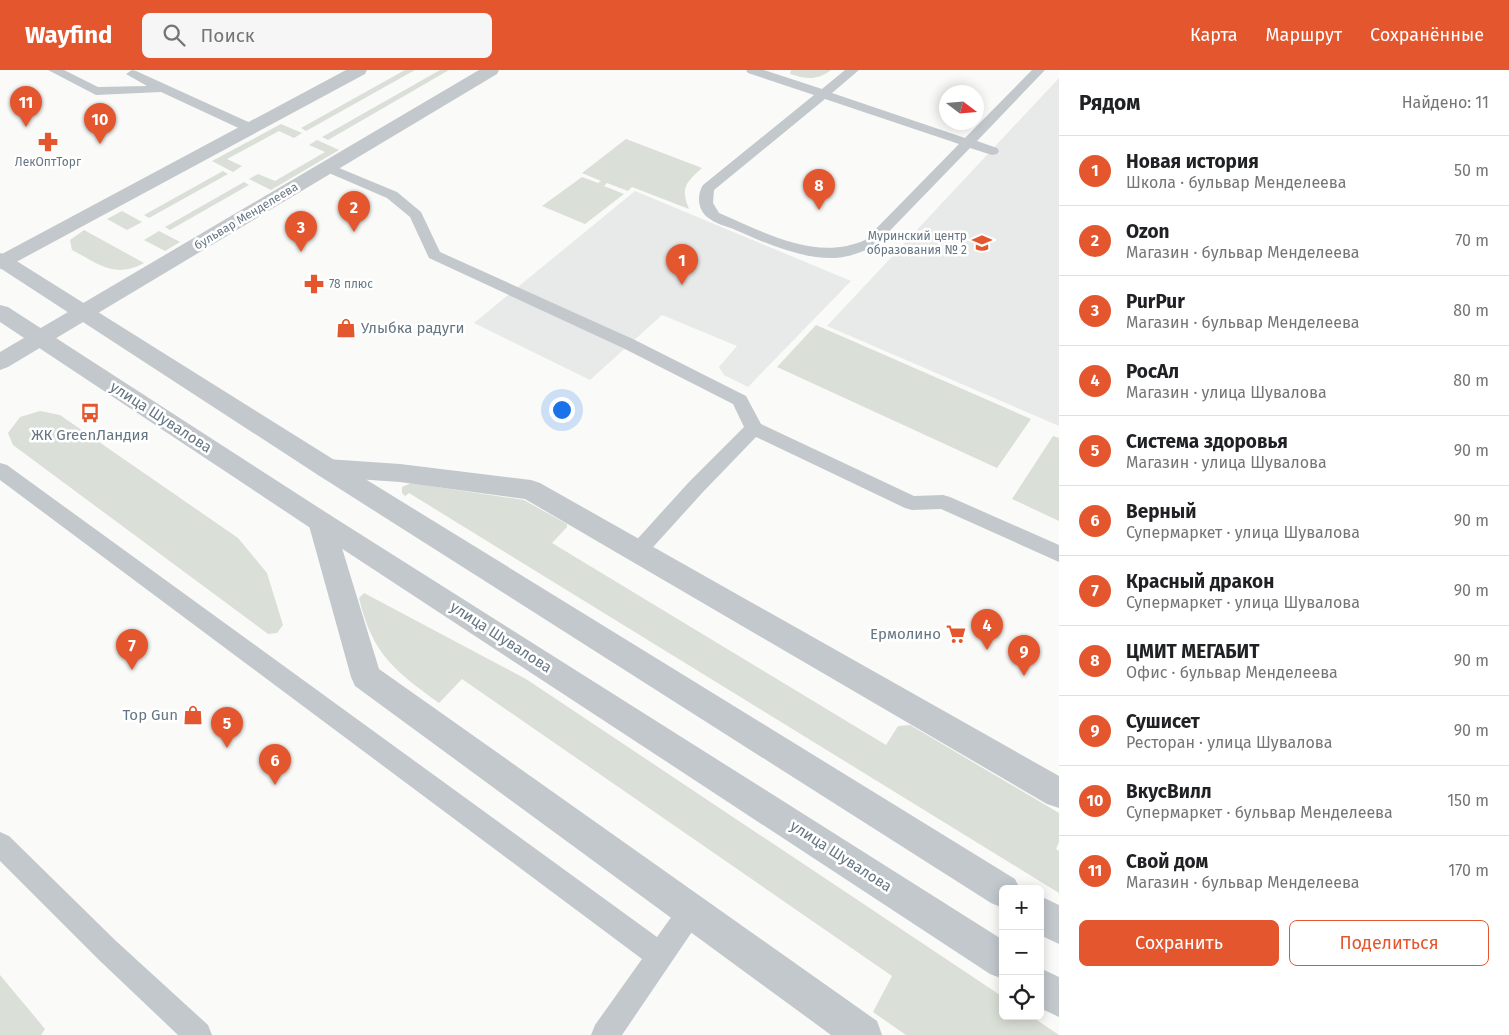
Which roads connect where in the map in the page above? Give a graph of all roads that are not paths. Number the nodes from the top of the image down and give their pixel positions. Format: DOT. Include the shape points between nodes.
graph roads {
  1 [pos="54,70"];
  2 [pos="360,70"];
  3 [pos="491,70"];
  4 [pos="752,70"];
  5 [pos="853,70"];
  6 [pos="1039,70"];
  7 [pos="136,72"];
  8 [pos="164,89"];
  9 [pos="96,90"];
  10 [pos="823,94"];
  11 [pos="250,128"];
  12 [pos="968,143"];
  13 [pos="992,151"];
  14 [pos="327,167"];
  15 [pos="1,261"];
  16 [pos="0,312"];
  17 [pos="85,312"];
  18 [pos="40,338"];
  19 [pos="0,362"];
  20 [pos="754,428"];
  21 [pos="328,468"];
  22 [pos="0,470"];
  23 [pos="321,522"];
  24 [pos="638,551"];
  25 [pos="1059,554"];
  26 [pos="1059,793"];
  27 [pos="0,844"];
  28 [pos="999,888"];
  29 [pos="691,911"];
  30 [pos="1044,917"];
  31 [pos="1059,926"];
  32 [pos="659,955"];
  33 [pos="999,958"];
  34 [pos="1044,989"];
  35 [pos="1059,998"];
  36 [pos="198,1035"];
  37 [pos="605,1035"];
  38 [pos="863,1035"];
  1 -- 9 [label="lane"];
  2 -- 11 [label="street"];
  3 -- 14 [label="street, бульвар Менделеева"];
  4 -- 10 [label="lane"];
  5 -- 10 [label="lane"];
  6 -- 12 [label="lane"];
  7 -- 8 [label="lane"];
  7 -- 9 [label="lane"];
  8 -- 9 [label="lane"];
  8 -- 11 [label="lane"];
  10 -- 12 [label="lane"];
  10 -- 12 [label="lane" via="708,188 704,197 714,216 804,250 822,254 859,250 870,243"];
  11 -- 15 [label="street"];
  12 -- 13 [label="lane"];
  14 -- 17 [label="street, бульвар Менделеева"];
  14 -- 20 [label="lane" via="392,195 416,215 434,255 629,344 740,400"];
  15 -- 17 [label="street"];
  16 -- 18 [label="street, улица Шувалова"];
  17 -- 18 [label="street, бульвар Менделеева"];
  17 -- 21 [label="street"];
  18 -- 19 [label="street, бульвар Менделеева"];
  18 -- 23 [label="street, улица Шувалова"];
  20 -- 24 [label="lane"];
  20 -- 25 [label="lane" via="912,503 943,502"];
  21 -- 24 [label="street" via="400,473 531,490"];
  21 -- 28 [label="street"];
  22 -- 32 [label="lane"];
  23 -- 29 [label="street" via="366,677"];
  23 -- 33 [label="street, улица Шувалова"];
  24 -- 26 [label="street"];
  27 -- 36 [label="lane"];
  29 -- 32 [label="lane"];
  29 -- 38 [label="street"];
  30 -- 31 [label="street"];
  32 -- 37 [label="lane"];
  34 -- 35 [label="street"];
}
